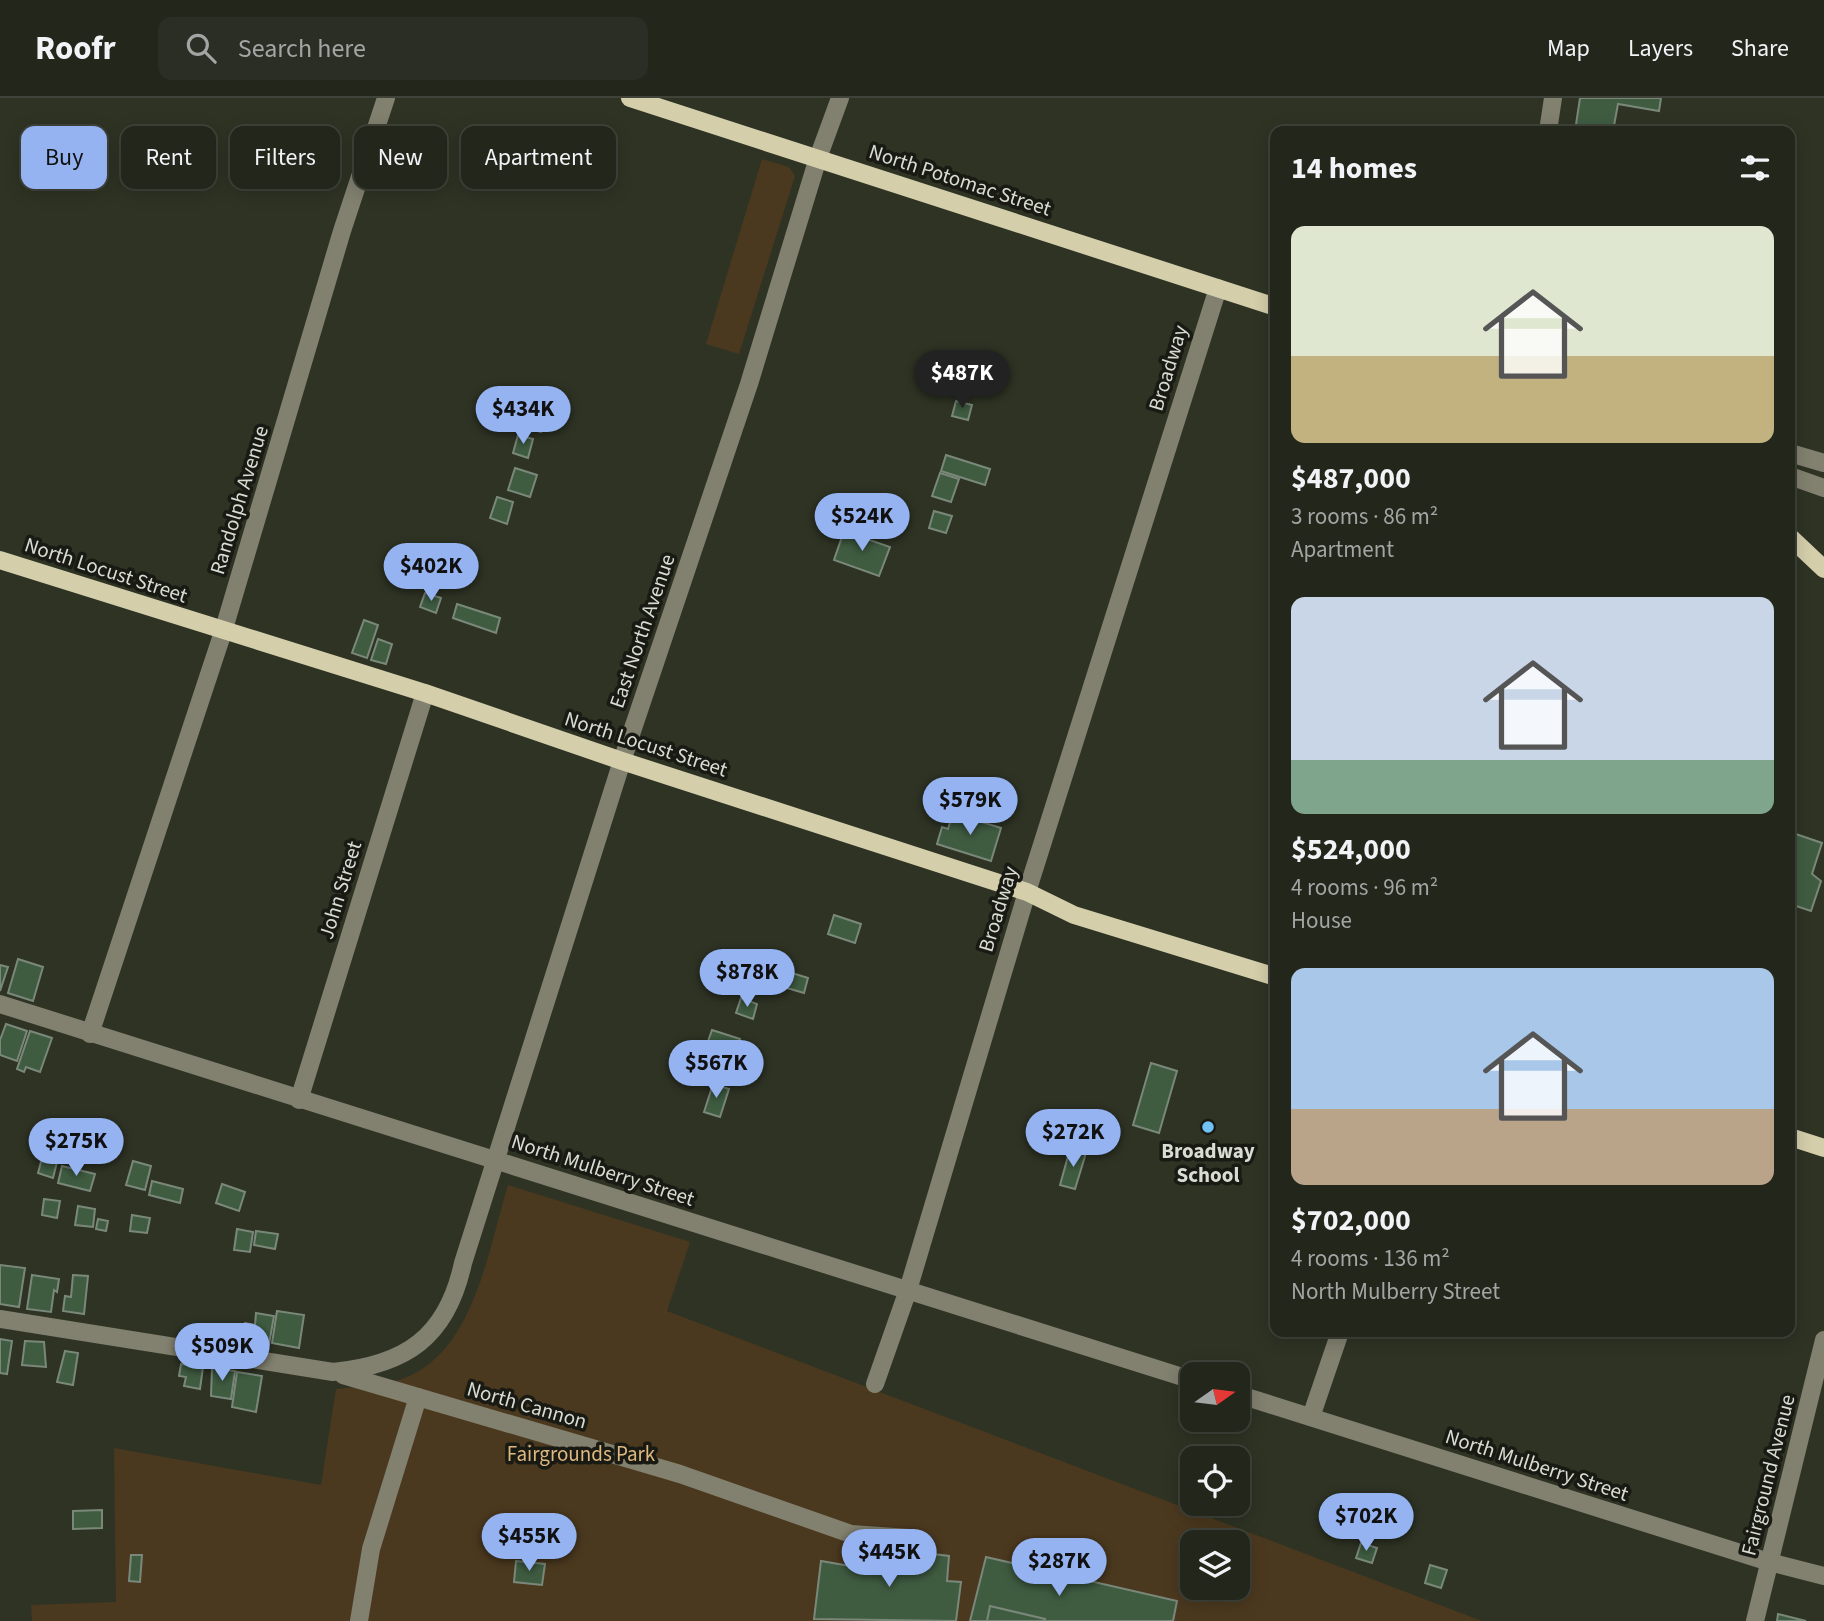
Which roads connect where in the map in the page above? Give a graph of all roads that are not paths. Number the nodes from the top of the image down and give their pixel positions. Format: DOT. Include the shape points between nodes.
graph roads {
  1 [pos="386,98"];
  2 [pos="630,98"];
  3 [pos="840,98"];
  4 [pos="1553,98"];
  5 [pos="1549,126"];
  6 [pos="818,158"];
  7 [pos="1218,288"];
  8 [pos="1270,305"];
  9 [pos="1795,454"];
  10 [pos="1824,463"];
  11 [pos="1795,478"];
  12 [pos="1824,488"];
  13 [pos="1795,542"];
  14 [pos="0,560"];
  15 [pos="1824,569"];
  16 [pos="223,632"];
  17 [pos="425,694"];
  18 [pos="622,761"];
  19 [pos="1027,892"];
  20 [pos="1270,975"];
  21 [pos="0,1004"];
  22 [pos="90,1034"];
  23 [pos="299,1100"];
  24 [pos="1795,1139"];
  25 [pos="1824,1148"];
  26 [pos="496,1160"];
  27 [pos="908,1290"];
  28 [pos="0,1319"];
  29 [pos="1338,1337"];
  30 [pos="1824,1340"];
  31 [pos="333,1371"];
  32 [pos="1180,1376"];
  33 [pos="875,1384"];
  34 [pos="418,1397"];
  35 [pos="1250,1398"];
  36 [pos="1311,1417"];
  37 [pos="909,1538"];
  38 [pos="1769,1562"];
  39 [pos="1824,1576"];
  40 [pos="359,1621"];
  41 [pos="1755,1621"];
  1 -- 16 [label="street, Randolph Avenue"];
  2 -- 6 [label="main road, North Potomac Street"];
  3 -- 6 [label="street, East North Avenue"];
  4 -- 5 [label="street"];
  6 -- 7 [label="main road, North Potomac Street"];
  6 -- 18 [label="street, East North Avenue" via="750,384"];
  7 -- 8 [label="main road, North Potomac Street"];
  7 -- 19 [label="street, Broadway"];
  9 -- 10 [label="street"];
  11 -- 12 [label="street"];
  13 -- 15 [label="main road"];
  14 -- 16 [label="main road, North Locust Street"];
  16 -- 17 [label="main road, North Locust Street"];
  16 -- 22 [label="street, Randolph Avenue"];
  17 -- 18 [label="main road, North Locust Street"];
  17 -- 23 [label="street, John Street"];
  18 -- 19 [label="main road, North Locust Street"];
  18 -- 26 [label="street, East North Avenue"];
  19 -- 20 [label="main road, North Locust Street" via="1074,915"];
  19 -- 27 [label="street, Broadway"];
  21 -- 22 [label="street, North Mulberry Street"];
  22 -- 23 [label="street, North Mulberry Street"];
  23 -- 26 [label="street, North Mulberry Street"];
  24 -- 25 [label="main road"];
  26 -- 27 [label="street, North Mulberry Street"];
  26 -- 31 [label="street, East North Avenue" via="457,1291 434,1331 403,1356 363,1369"];
  27 -- 32 [label="street, North Mulberry Street"];
  27 -- 33 [label="street, Broadway"];
  28 -- 31 [label="street"];
  29 -- 36 [label="street"];
  30 -- 38 [label="street, Fairground Avenue"];
  31 -- 34 [label="street, North Cannon"];
  34 -- 37 [label="street, North Cannon" via="680,1474 851,1534"];
  34 -- 40 [label="street" via="371,1549"];
  35 -- 36 [label="street, North Mulberry Street"];
  36 -- 38 [label="street, North Mulberry Street"];
  38 -- 39 [label="street, North Mulberry Street"];
  38 -- 41 [label="street, Fairground Avenue"];
}
